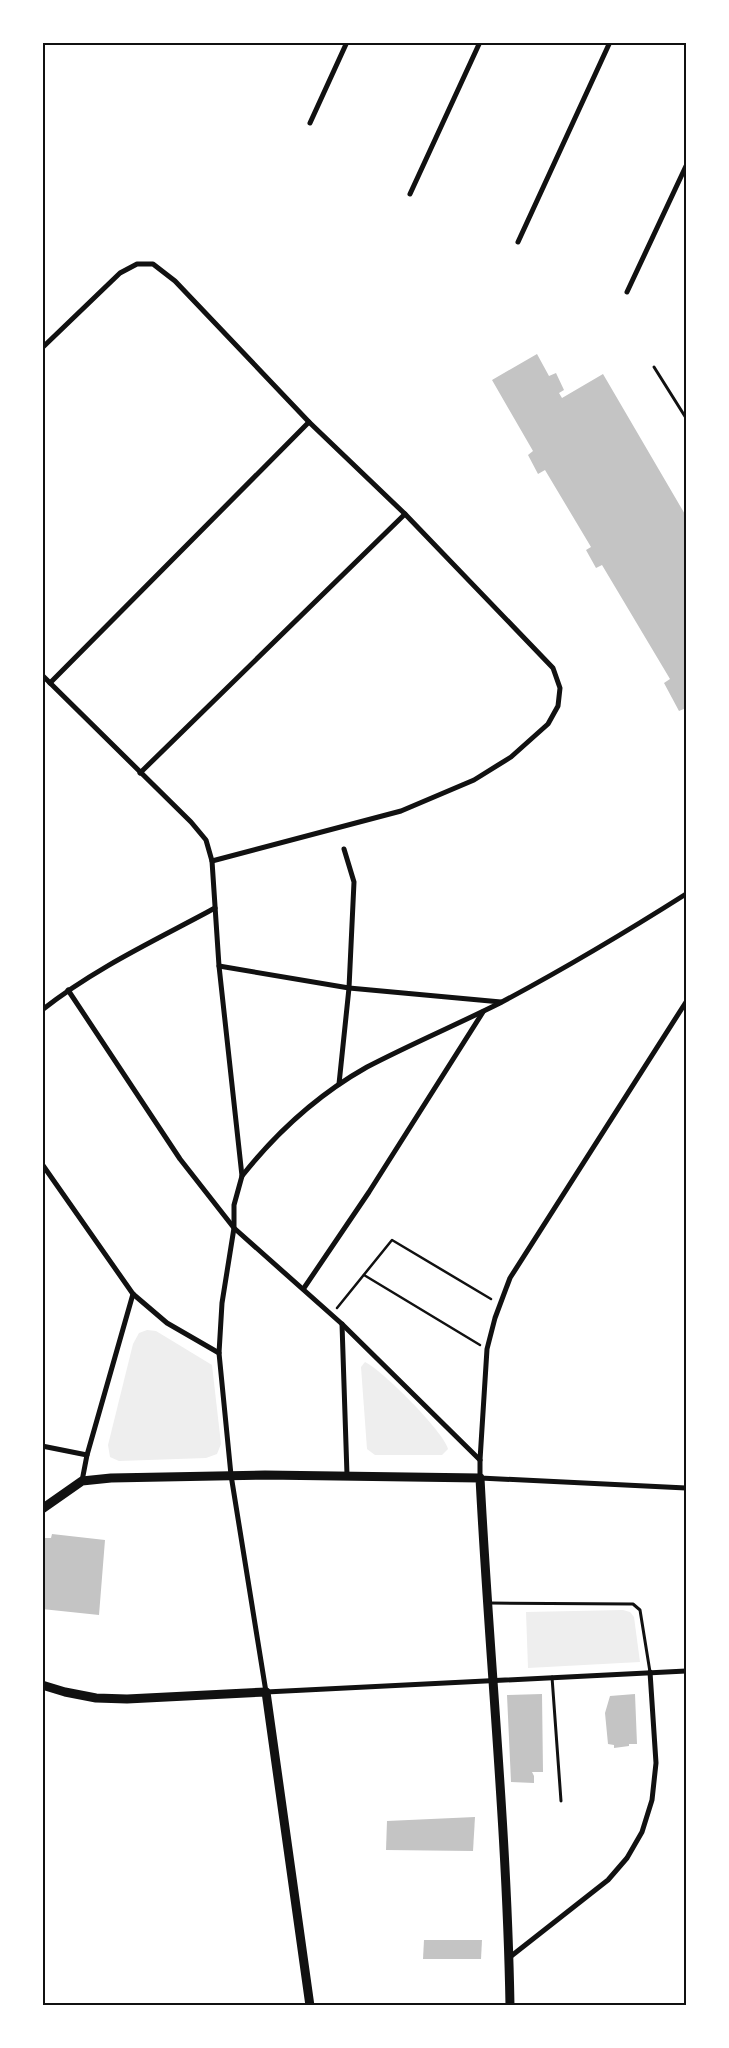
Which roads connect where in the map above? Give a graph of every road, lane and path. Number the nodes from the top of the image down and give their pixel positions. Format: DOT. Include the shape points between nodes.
graph roads {
  1 [pos="347,42"];
  2 [pos="480,42"];
  3 [pos="610,42"];
  4 [pos="310,123"];
  5 [pos="686,166"];
  6 [pos="410,194"];
  7 [pos="518,242"];
  8 [pos="627,292"];
  9 [pos="42,348"];
  10 [pos="654,367"];
  11 [pos="686,418"];
  12 [pos="309,422"];
  13 [pos="405,514"];
  14 [pos="42,676"];
  15 [pos="50,683"];
  16 [pos="140,773"];
  17 [pos="344,849"];
  18 [pos="212,861"];
  19 [pos="686,894"];
  20 [pos="215,908"];
  21 [pos="219,966"];
  22 [pos="349,988"];
  23 [pos="68,990"];
  24 [pos="502,1002"];
  25 [pos="686,1002"];
  26 [pos="42,1010"];
  27 [pos="483,1011"];
  28 [pos="339,1084"];
  29 [pos="42,1164"];
  30 [pos="242,1176"];
  31 [pos="234,1228"];
  32 [pos="364,1275"];
  33 [pos="304,1288"];
  34 [pos="133,1294"];
  35 [pos="500,1304"];
  36 [pos="332,1315"];
  37 [pos="342,1324"];
  38 [pos="487,1349"];
  39 [pos="219,1353"];
  40 [pos="42,1446"];
  41 [pos="87,1455"];
  42 [pos="480,1460"];
  43 [pos="346,1475"];
  44 [pos="231,1476"];
  45 [pos="480,1478"];
  46 [pos="82,1481"];
  47 [pos="686,1488"];
  48 [pos="42,1509"];
  49 [pos="487,1604"];
  50 [pos="686,1671"];
  51 [pos="650,1672"];
  52 [pos="552,1677"];
  53 [pos="492,1679"];
  54 [pos="42,1685"];
  55 [pos="266,1692"];
  56 [pos="561,1800"];
  57 [pos="510,1957"];
  58 [pos="310,2006"];
  59 [pos="510,2006"];
  1 -- 4 [label="street"];
  2 -- 6 [label="street"];
  3 -- 7 [label="street"];
  5 -- 8 [label="street"];
  9 -- 12 [label="street" via="120,272 137,264 153,264 176,281"];
  10 -- 11 [label="lane"];
  12 -- 13 [label="street"];
  12 -- 15 [label="street"];
  13 -- 16 [label="street"];
  13 -- 18 [label="street" via="553,668 560,688 558,706 548,724 511,757 474,780 401,810"];
  14 -- 15 [label="street"];
  15 -- 16 [label="street"];
  16 -- 18 [label="street" via="206,840"];
  17 -- 22 [label="street" via="354,882"];
  18 -- 20 [label="street"];
  19 -- 24 [label="street"];
  20 -- 21 [label="street"];
  20 -- 23 [label="street"];
  21 -- 22 [label="street"];
  21 -- 30 [label="street"];
  22 -- 24 [label="street"];
  22 -- 28 [label="street"];
  23 -- 26 [label="street"];
  23 -- 31 [label="street" via="180,1159"];
  24 -- 27 [label="street"];
  25 -- 35 [label="street" via="510,1278"];
  27 -- 28 [label="street" via="428,1036"];
  27 -- 33 [label="street"];
  28 -- 30 [label="street" via="275,1138"];
  29 -- 34 [label="street"];
  30 -- 31 [label="street" via="234,1205"];
  31 -- 33 [label="street"];
  31 -- 39 [label="street" via="222,1303"];
  32 -- 35 [label="path" via="392,1240"];
  32 -- 36 [label="path"];
  32 -- 38 [label="path"];
  33 -- 36 [label="street"];
  34 -- 39 [label="street" via="167,1323"];
  34 -- 41 [label="street"];
  35 -- 38 [label="street"];
  36 -- 37 [label="street"];
  37 -- 42 [label="street"];
  37 -- 43 [label="street"];
  38 -- 42 [label="street"];
  39 -- 44 [label="street"];
  40 -- 41 [label="street"];
  41 -- 46 [label="street"];
  42 -- 45 [label="street"];
  43 -- 44 [label="street"];
  43 -- 45 [label="street"];
  44 -- 46 [label="street"];
  44 -- 55 [label="street"];
  45 -- 47 [label="street"];
  45 -- 49 [label="street"];
  46 -- 48 [label="street"];
  49 -- 51 [label="lane" via="638,1606"];
  49 -- 53 [label="street"];
  50 -- 51 [label="street"];
  51 -- 52 [label="street"];
  51 -- 57 [label="street" via="656,1763 652,1800 642,1832 627,1858 608,1880"];
  52 -- 53 [label="street"];
  52 -- 56 [label="lane"];
  53 -- 55 [label="street"];
  53 -- 57 [label="street"];
  54 -- 55 [label="street" via="65,1692 127,1699"];
  55 -- 58 [label="street"];
  57 -- 59 [label="street"];
}
